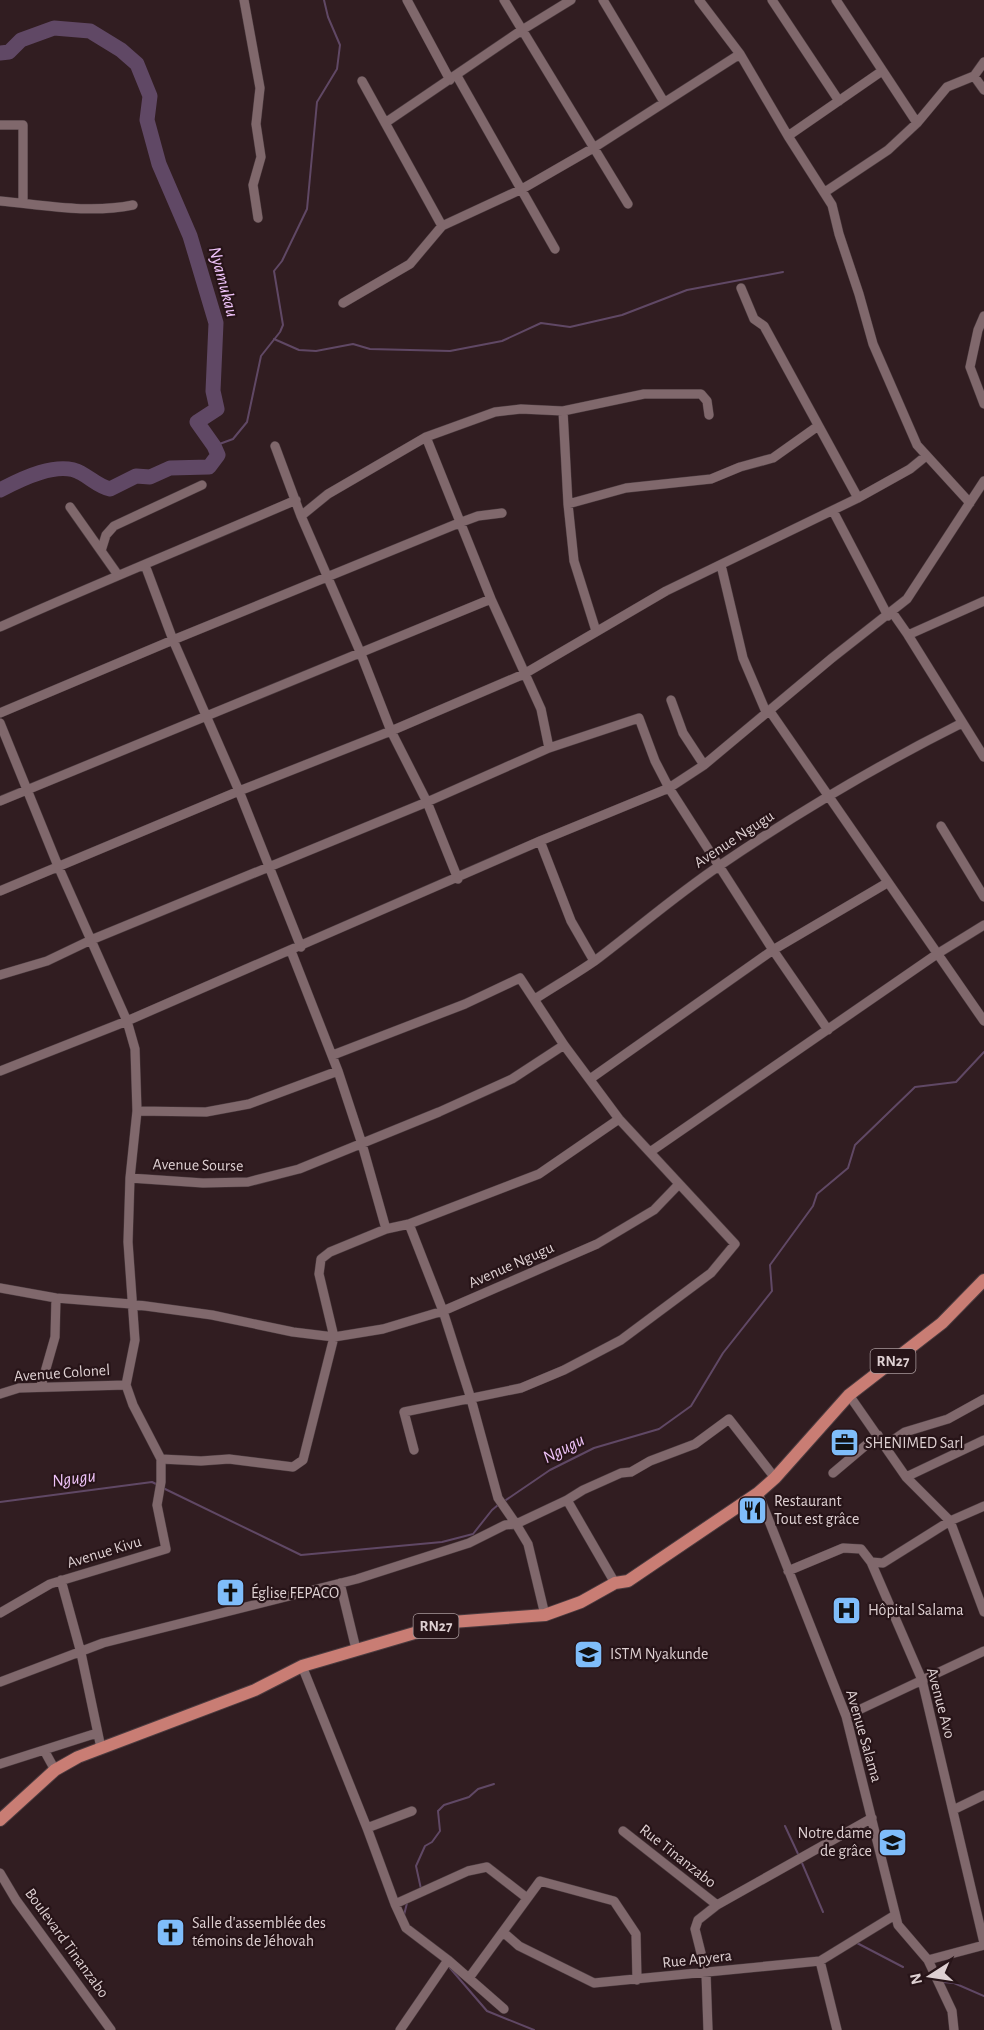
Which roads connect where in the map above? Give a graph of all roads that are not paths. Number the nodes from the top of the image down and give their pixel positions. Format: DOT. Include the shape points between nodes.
graph roads {
  1 [pos="244,0"];
  2 [pos="407,0"];
  3 [pos="504,0"];
  4 [pos="571,0"];
  5 [pos="603,0"];
  6 [pos="699,0"];
  7 [pos="772,0"];
  8 [pos="836,0"];
  9 [pos="522,30"];
  10 [pos="740,54"];
  11 [pos="984,62"];
  12 [pos="882,71"];
  13 [pos="974,76"];
  14 [pos="454,78"];
  15 [pos="362,81"];
  16 [pos="984,90"];
  17 [pos="839,101"];
  18 [pos="664,102"];
  19 [pos="385,123"];
  20 [pos="917,123"];
  21 [pos="0,125"];
  22 [pos="789,136"];
  23 [pos="595,147"];
  24 [pos="522,189"];
  25 [pos="825,192"];
  26 [pos="0,201"];
  27 [pos="23,203"];
  28 [pos="628,204"];
  29 [pos="133,205"];
  30 [pos="258,218"];
  31 [pos="442,226"];
  32 [pos="555,249"];
  33 [pos="741,288"];
  34 [pos="343,303"];
  35 [pos="984,316"];
  36 [pos="984,404"];
  37 [pos="563,411"];
  38 [pos="709,415"];
  39 [pos="818,426"];
  40 [pos="426,437"];
  41 [pos="275,446"];
  42 [pos="926,456"];
  43 [pos="984,481"];
  44 [pos="202,485"];
  45 [pos="858,498"];
  46 [pos="296,500"];
  47 [pos="970,503"];
  48 [pos="568,504"];
  49 [pos="70,507"];
  50 [pos="833,511"];
  51 [pos="502,513"];
  52 [pos="301,516"];
  53 [pos="459,523"];
  54 [pos="101,551"];
  55 [pos="145,565"];
  56 [pos="721,565"];
  57 [pos="118,575"];
  58 [pos="327,578"];
  59 [pos="491,599"];
  60 [pos="984,601"];
  61 [pos="890,614"];
  62 [pos="0,627"];
  63 [pos="596,631"];
  64 [pos="908,635"];
  65 [pos="173,640"];
  66 [pos="361,654"];
  67 [pos="524,674"];
  68 [pos="671,700"];
  69 [pos="767,711"];
  70 [pos="0,713"];
  71 [pos="207,717"];
  72 [pos="0,723"];
  73 [pos="962,723"];
  74 [pos="391,731"];
  75 [pos="980,743"];
  76 [pos="549,748"];
  77 [pos="984,758"];
  78 [pos="704,765"];
  79 [pos="669,788"];
  80 [pos="28,790"];
  81 [pos="239,791"];
  82 [pos="830,796"];
  83 [pos="0,801"];
  84 [pos="427,802"];
  85 [pos="941,826"];
  86 [pos="540,842"];
  87 [pos="58,866"];
  88 [pos="719,866"];
  89 [pos="269,869"];
  90 [pos="458,879"];
  91 [pos="887,883"];
  92 [pos="0,891"];
  93 [pos="984,897"];
  94 [pos="984,926"];
  95 [pos="91,940"];
  96 [pos="301,947"];
  97 [pos="773,950"];
  98 [pos="291,951"];
  99 [pos="937,954"];
  100 [pos="594,961"];
  101 [pos="0,975"];
  102 [pos="534,999"];
  103 [pos="127,1021"];
  104 [pos="984,1021"];
  105 [pos="828,1030"];
  106 [pos="564,1045"];
  107 [pos="333,1055"];
  108 [pos="0,1071"];
  109 [pos="338,1071"];
  110 [pos="590,1079"];
  111 [pos="137,1110"];
  112 [pos="618,1119"];
  113 [pos="362,1144"];
  114 [pos="650,1152"];
  115 [pos="130,1178"];
  116 [pos="679,1184"];
  117 [pos="409,1224"];
  118 [pos="386,1229"];
  119 [pos="984,1280"];
  120 [pos="0,1288"];
  121 [pos="56,1298"];
  122 [pos="131,1304"];
  123 [pos="443,1311"];
  124 [pos="334,1337"];
  125 [pos="126,1385"];
  126 [pos="41,1386"];
  127 [pos="0,1394"];
  128 [pos="849,1395"];
  129 [pos="471,1399"];
  130 [pos="984,1399"];
  131 [pos="878,1435"];
  132 [pos="984,1440"];
  133 [pos="886,1445"];
  134 [pos="414,1450"];
  135 [pos="161,1459"];
  136 [pos="833,1473"];
  137 [pos="906,1477"];
  138 [pos="775,1478"];
  139 [pos="758,1493"];
  140 [pos="567,1500"];
  141 [pos="984,1506"];
  142 [pos="950,1521"];
  143 [pos="516,1524"];
  144 [pos="871,1562"];
  145 [pos="788,1571"];
  146 [pos="61,1580"];
  147 [pos="340,1583"];
  148 [pos="615,1583"];
  149 [pos="984,1612"];
  150 [pos="0,1613"];
  151 [pos="545,1615"];
  152 [pos="356,1649"];
  153 [pos="984,1651"];
  154 [pos="81,1653"];
  155 [pos="302,1666"];
  156 [pos="921,1680"];
  157 [pos="0,1682"];
  158 [pos="846,1716"];
  159 [pos="97,1733"];
  160 [pos="101,1748"];
  161 [pos="44,1750"];
  162 [pos="0,1764"];
  163 [pos="55,1770"];
  164 [pos="984,1795"];
  165 [pos="953,1810"];
  166 [pos="412,1811"];
  167 [pos="872,1818"];
  168 [pos="0,1820"];
  169 [pos="368,1828"];
  170 [pos="623,1831"];
  171 [pos="0,1873"];
  172 [pos="526,1898"];
  173 [pos="395,1904"];
  174 [pos="717,1905"];
  175 [pos="895,1915"];
  176 [pos="503,1932"];
  177 [pos="984,1944"];
  178 [pos="928,1960"];
  179 [pos="820,1961"];
  180 [pos="447,1962"];
  181 [pos="706,1973"];
  182 [pos="469,1978"];
  183 [pos="637,1980"];
  184 [pos="504,2009"];
  185 [pos="111,2030"];
  186 [pos="400,2030"];
  187 [pos="708,2030"];
  188 [pos="837,2030"];
  189 [pos="954,2030"];
  1 -- 30 [label="street" via="260,88 256,124 261,157 253,185"];
  2 -- 14 [label="street"];
  3 -- 9 [label="street"];
  4 -- 9 [label="street"];
  5 -- 18 [label="street"];
  6 -- 10 [label="street"];
  7 -- 17 [label="street"];
  8 -- 12 [label="street"];
  9 -- 14 [label="street"];
  9 -- 23 [label="street"];
  10 -- 18 [label="street"];
  10 -- 22 [label="street"];
  11 -- 13 [label="street"];
  12 -- 17 [label="street"];
  12 -- 20 [label="street"];
  13 -- 16 [label="street"];
  13 -- 20 [label="street" via="947,87"];
  14 -- 19 [label="street"];
  14 -- 24 [label="street"];
  15 -- 19 [label="street"];
  17 -- 22 [label="street"];
  18 -- 23 [label="street"];
  19 -- 31 [label="street"];
  20 -- 25 [label="street" via="888,150"];
  21 -- 27 [label="street" via="23,125"];
  22 -- 25 [label="street"];
  23 -- 24 [label="street"];
  23 -- 28 [label="street"];
  24 -- 31 [label="street"];
  24 -- 32 [label="street"];
  25 -- 42 [label="street" via="873,344 917,445"];
  26 -- 27 [label="street"];
  27 -- 29 [label="street" via="113,209"];
  31 -- 34 [label="street" via="410,264"];
  33 -- 39 [label="street" via="754,319 764,326"];
  35 -- 36 [label="street" via="970,367"];
  37 -- 38 [label="street" via="644,394 701,394 707,401"];
  37 -- 40 [label="street" via="495,412"];
  37 -- 48 [label="street"];
  39 -- 45 [label="street"];
  39 -- 48 [label="street" via="773,458 740,466 711,479 626,488"];
  40 -- 52 [label="street" via="328,494"];
  40 -- 53 [label="street"];
  41 -- 46 [label="street"];
  42 -- 45 [label="street"];
  42 -- 47 [label="street"];
  43 -- 47 [label="street"];
  44 -- 54 [label="street" via="114,526"];
  45 -- 50 [label="street"];
  46 -- 52 [label="street"];
  46 -- 55 [label="street"];
  47 -- 61 [label="street" via="907,599"];
  48 -- 63 [label="street" via="574,561"];
  49 -- 54 [label="street"];
  50 -- 56 [label="street"];
  50 -- 61 [label="street"];
  51 -- 53 [label="street"];
  52 -- 58 [label="street"];
  53 -- 58 [label="street"];
  53 -- 59 [label="street"];
  54 -- 57 [label="street"];
  55 -- 57 [label="street"];
  55 -- 65 [label="street"];
  56 -- 63 [label="street"];
  56 -- 69 [label="street" via="743,658"];
  57 -- 62 [label="street"];
  58 -- 65 [label="street"];
  58 -- 66 [label="street"];
  59 -- 66 [label="street"];
  59 -- 67 [label="street"];
  60 -- 64 [label="street"];
  61 -- 64 [label="street"];
  61 -- 69 [label="street"];
  63 -- 67 [label="street"];
  64 -- 73 [label="street"];
  65 -- 70 [label="street"];
  65 -- 71 [label="street"];
  66 -- 71 [label="street"];
  66 -- 74 [label="street"];
  67 -- 74 [label="street"];
  67 -- 76 [label="street" via="541,709"];
  68 -- 78 [label="street" via="683,733"];
  69 -- 78 [label="street"];
  69 -- 82 [label="street"];
  71 -- 80 [label="street"];
  71 -- 81 [label="street"];
  72 -- 80 [label="street"];
  73 -- 75 [label="street"];
  73 -- 82 [label="street, Avenue Ngugu"];
  74 -- 81 [label="street"];
  74 -- 84 [label="street"];
  75 -- 77 [label="street"];
  76 -- 79 [label="street" via="639,717"];
  76 -- 84 [label="street"];
  78 -- 79 [label="street"];
  79 -- 86 [label="street"];
  79 -- 88 [label="street"];
  80 -- 83 [label="street"];
  80 -- 87 [label="street"];
  81 -- 87 [label="street"];
  81 -- 89 [label="street"];
  82 -- 88 [label="street, Avenue Ngugu"];
  82 -- 91 [label="street"];
  84 -- 89 [label="street"];
  84 -- 90 [label="street"];
  85 -- 93 [label="street"];
  86 -- 90 [label="street"];
  86 -- 100 [label="street" via="571,921"];
  87 -- 92 [label="street"];
  87 -- 95 [label="street"];
  88 -- 97 [label="street"];
  88 -- 100 [label="street, Avenue Ngugu"];
  89 -- 95 [label="street"];
  89 -- 96 [label="street"];
  90 -- 96 [label="street"];
  91 -- 97 [label="street"];
  91 -- 99 [label="street"];
  94 -- 99 [label="street"];
  95 -- 101 [label="street" via="47,961"];
  95 -- 103 [label="street"];
  96 -- 98 [label="street"];
  97 -- 105 [label="street"];
  97 -- 110 [label="street"];
  98 -- 103 [label="street"];
  98 -- 107 [label="street"];
  99 -- 104 [label="street"];
  99 -- 105 [label="street"];
  100 -- 102 [label="street, Avenue Ngugu"];
  102 -- 106 [label="street"];
  102 -- 107 [label="street" via="520,978 465,1004"];
  103 -- 108 [label="street"];
  103 -- 111 [label="street" via="135,1049"];
  105 -- 114 [label="street"];
  106 -- 110 [label="street"];
  106 -- 113 [label="street, Avenue Sourse" via="512,1079"];
  107 -- 109 [label="street"];
  109 -- 111 [label="street" via="249,1104 206,1112"];
  109 -- 113 [label="street"];
  110 -- 112 [label="street"];
  111 -- 115 [label="street"];
  112 -- 114 [label="street"];
  112 -- 117 [label="street" via="539,1174"];
  113 -- 115 [label="street, Avenue Sourse" via="299,1169 248,1182"];
  113 -- 118 [label="street"];
  114 -- 116 [label="street"];
  115 -- 122 [label="street"];
  116 -- 123 [label="street, Avenue Ngugu" via="654,1210 597,1244"];
  116 -- 129 [label="street" via="735,1244 711,1273 621,1340 574,1365 521,1388"];
  117 -- 118 [label="street"];
  117 -- 123 [label="street"];
  118 -- 124 [label="street" via="321,1259 320,1274"];
  119 -- 128 [label="main road, RN27" via="942,1323"];
  120 -- 121 [label="street"];
  121 -- 122 [label="street"];
  121 -- 126 [label="street" via="55,1337"];
  122 -- 124 [label="street"];
  122 -- 125 [label="street" via="135,1340"];
  123 -- 124 [label="street" via="383,1329"];
  123 -- 129 [label="street"];
  124 -- 135 [label="street" via="303,1460 293,1467 229,1459"];
  125 -- 126 [label="street, Avenue Colonel"];
  125 -- 135 [label="street"];
  126 -- 127 [label="street, Avenue Colonel"];
  128 -- 131 [label="street"];
  128 -- 138 [label="main road, RN27"];
  129 -- 134 [label="street" via="404,1412"];
  129 -- 143 [label="street" via="498,1498"];
  130 -- 133 [label="street" via="948,1419 905,1432"];
  131 -- 133 [label="street"];
  131 -- 136 [label="street"];
  132 -- 137 [label="street"];
  133 -- 137 [label="street"];
  135 -- 146 [label="street, Avenue Kivu" via="157,1505 166,1549"];
  137 -- 142 [label="street"];
  138 -- 139 [label="main road, RN27"];
  138 -- 140 [label="street" via="729,1419 695,1444 611,1477"];
  139 -- 145 [label="street, Avenue Salama"];
  139 -- 148 [label="main road, RN27" via="628,1581"];
  140 -- 143 [label="street"];
  140 -- 148 [label="street"];
  141 -- 142 [label="street"];
  142 -- 144 [label="street" via="883,1563"];
  142 -- 149 [label="street"];
  143 -- 147 [label="street" via="505,1525 469,1543"];
  143 -- 151 [label="street" via="528,1544"];
  144 -- 145 [label="street" via="861,1549 843,1548"];
  144 -- 156 [label="street, Avenue Avo"];
  145 -- 158 [label="street, Avenue Salama"];
  146 -- 150 [label="street, Avenue Kivu"];
  146 -- 154 [label="street"];
  147 -- 152 [label="street"];
  147 -- 154 [label="street" via="103,1643"];
  148 -- 151 [label="main road, RN27" via="581,1602"];
  151 -- 152 [label="main road, RN27" via="452,1622"];
  152 -- 155 [label="main road, RN27"];
  153 -- 156 [label="street"];
  154 -- 157 [label="street"];
  154 -- 159 [label="street"];
  155 -- 160 [label="main road, RN27" via="255,1690"];
  155 -- 169 [label="street"];
  156 -- 158 [label="street"];
  156 -- 165 [label="street, Avenue Avo"];
  158 -- 167 [label="street, Avenue Salama"];
  159 -- 160 [label="street"];
  159 -- 161 [label="street"];
  160 -- 163 [label="main road, RN27"];
  161 -- 162 [label="street"];
  161 -- 163 [label="street"];
  163 -- 168 [label="main road, RN27"];
  164 -- 165 [label="street"];
  165 -- 177 [label="street, Avenue Avo"];
  166 -- 169 [label="street"];
  167 -- 174 [label="street, Rue Tinanzabo"];
  167 -- 175 [label="street, Avenue Salama"];
  169 -- 173 [label="street"];
  170 -- 174 [label="street, Rue Tinanzabo"];
  171 -- 185 [label="street, Boulevard Tinanzabo"];
  172 -- 173 [label="street" via="487,1867 468,1871"];
  172 -- 176 [label="street"];
  172 -- 183 [label="street" via="540,1881 614,1901 636,1934"];
  173 -- 180 [label="street" via="406,1928"];
  174 -- 181 [label="street" via="698,1920 695,1929"];
  175 -- 178 [label="street, Avenue Salama" via="898,1925"];
  175 -- 179 [label="street, Rue Apyera"];
  176 -- 182 [label="street"];
  176 -- 183 [label="street, Rue Apyera" via="519,1946 594,1983"];
  177 -- 178 [label="street"];
  178 -- 189 [label="street, Avenue Salama" via="952,2011"];
  179 -- 181 [label="street, Rue Apyera"];
  179 -- 188 [label="street"];
  180 -- 182 [label="street"];
  180 -- 186 [label="street"];
  181 -- 183 [label="street, Rue Apyera"];
  181 -- 187 [label="street"];
  182 -- 184 [label="street"];
}
